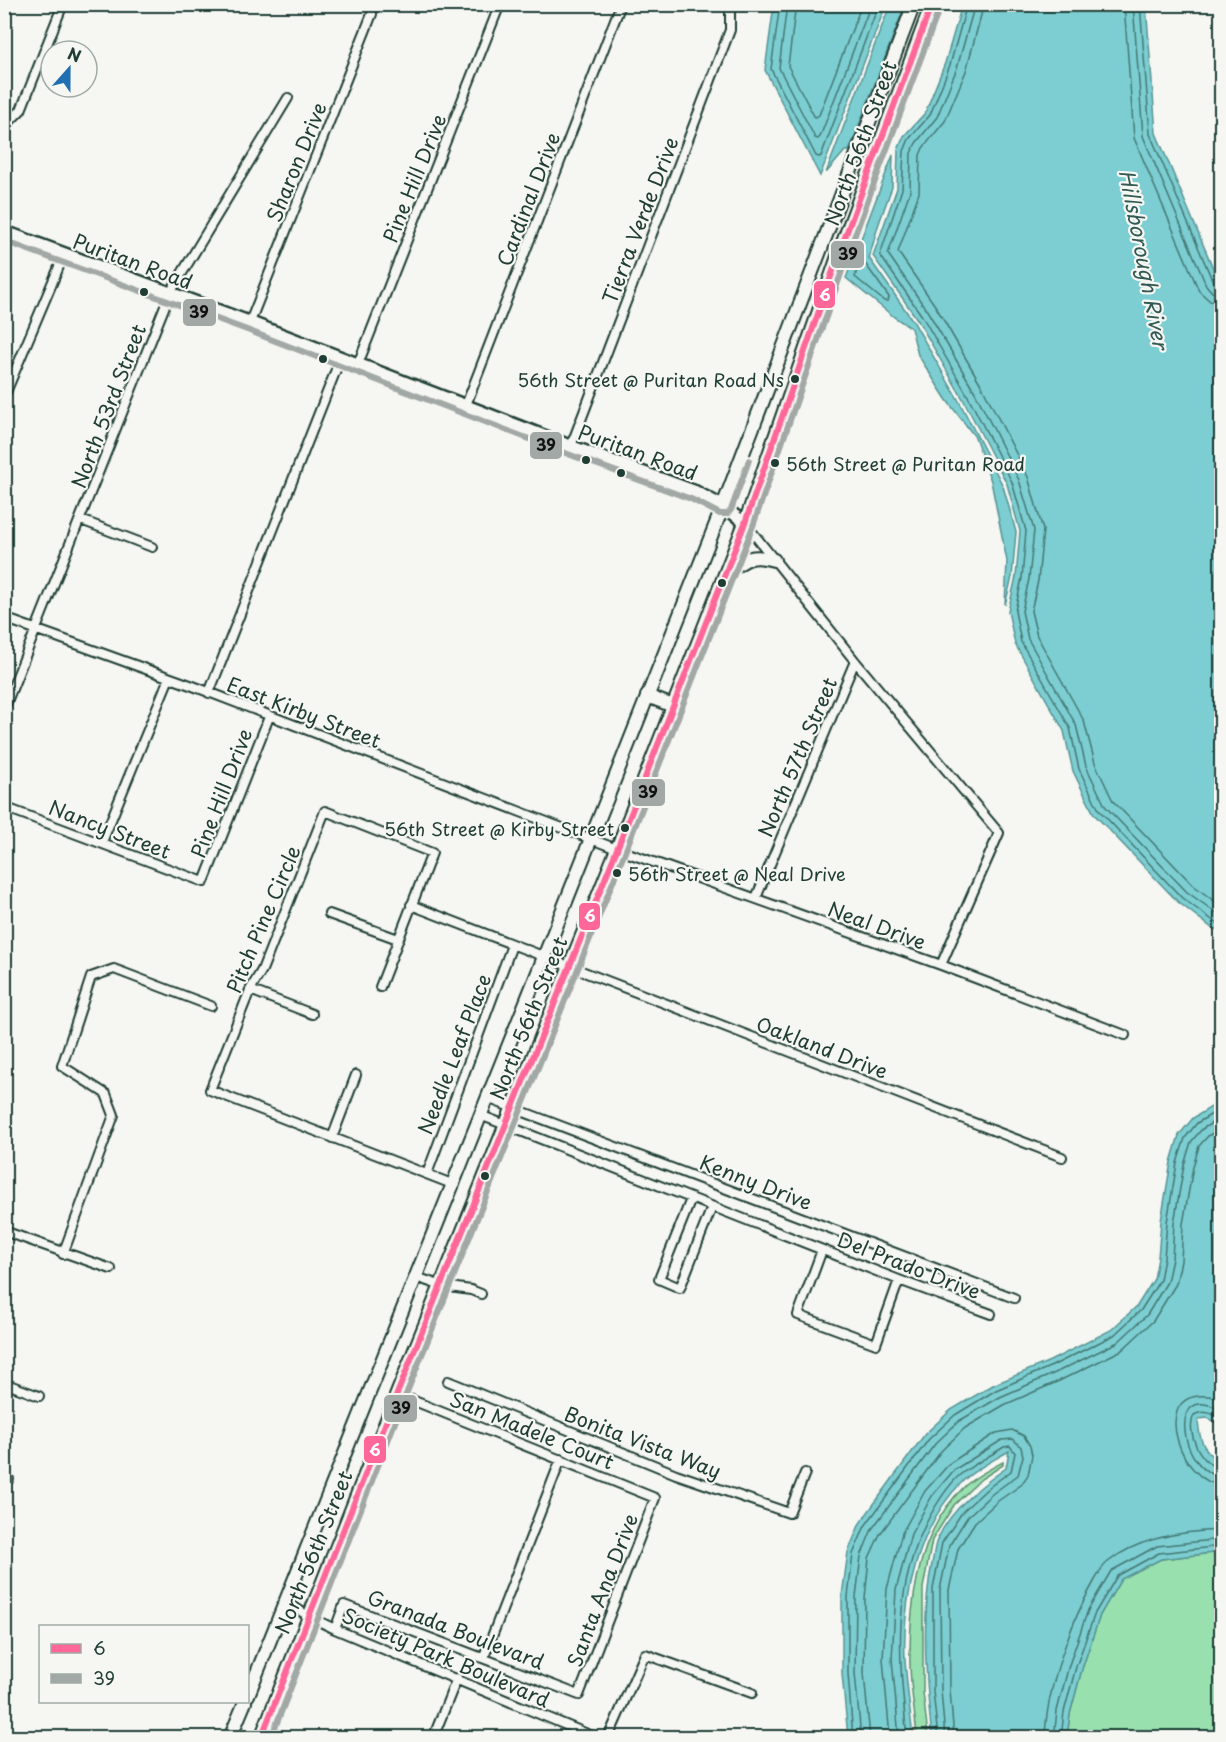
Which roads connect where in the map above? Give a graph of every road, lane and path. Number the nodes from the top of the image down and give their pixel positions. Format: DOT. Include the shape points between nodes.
graph roads {
  1 [pos="63,4"];
  2 [pos="500,4"];
  3 [pos="621,4"];
  4 [pos="730,4"];
  5 [pos="914,4"];
  6 [pos="932,4"];
  7 [pos="372,15"];
  8 [pos="288,98"];
  9 [pos="4,122"];
  10 [pos="4,231"];
  11 [pos="64,255"];
  12 [pos="809,281"];
  13 [pos="828,288"];
  14 [pos="170,293"];
  15 [pos="250,322"];
  16 [pos="341,357"];
  17 [pos="358,363"];
  18 [pos="4,397"];
  19 [pos="466,405"];
  20 [pos="571,446"];
  21 [pos="723,506"];
  22 [pos="81,520"];
  23 [pos="746,523"];
  24 [pos="152,547"];
  25 [pos="774,560"];
  26 [pos="726,574"];
  27 [pos="4,618"];
  28 [pos="35,630"];
  29 [pos="855,661"];
  30 [pos="169,678"];
  31 [pos="209,693"];
  32 [pos="647,696"];
  33 [pos="673,706"];
  34 [pos="4,709"];
  35 [pos="269,717"];
  36 [pos="4,807"];
  37 [pos="591,839"];
  38 [pos="102,842"];
  39 [pos="617,849"];
  40 [pos="204,882"];
  41 [pos="756,898"];
  42 [pos="411,905"];
  43 [pos="329,914"];
  44 [pos="398,939"];
  45 [pos="512,945"];
  46 [pos="544,957"];
  47 [pos="941,965"];
  48 [pos="570,967"];
  49 [pos="380,987"];
  50 [pos="250,990"];
  51 [pos="211,1006"];
  52 [pos="312,1014"];
  53 [pos="1125,1035"];
  54 [pos="356,1075"];
  55 [pos="487,1098"];
  56 [pos="512,1108"];
  57 [pos="480,1115"];
  58 [pos="505,1125"];
  59 [pos="332,1138"];
  60 [pos="1062,1157"];
  61 [pos="427,1174"];
  62 [pos="452,1184"];
  63 [pos="691,1199"];
  64 [pos="712,1207"];
  65 [pos="4,1231"];
  66 [pos="822,1250"];
  67 [pos="63,1254"];
  68 [pos="111,1269"];
  69 [pos="416,1277"];
  70 [pos="899,1280"];
  71 [pos="442,1286"];
  72 [pos="481,1294"];
  73 [pos="1014,1298"];
  74 [pos="991,1314"];
  75 [pos="448,1381"];
  76 [pos="4,1383"];
  77 [pos="397,1394"];
  78 [pos="39,1396"];
  79 [pos="561,1459"];
  80 [pos="805,1473"];
  81 [pos="655,1497"];
  82 [pos="285,1601"];
  83 [pos="308,1616"];
  84 [pos="335,1629"];
  85 [pos="484,1657"];
  86 [pos="457,1678"];
  87 [pos="249,1692"];
  88 [pos="752,1694"];
  89 [pos="579,1695"];
  90 [pos="244,1703"];
  91 [pos="230,1737"];
  92 [pos="261,1737"];
  93 [pos="433,1737"];
  94 [pos="597,1737"];
  95 [pos="608,1737"];
  1 -- 9 [label="street" via="21,110"];
  2 -- 17 [label="street, Pine Hill Drive"];
  3 -- 19 [label="street, Cardinal Drive"];
  4 -- 20 [label="street, Tierra Verde Drive" via="730,30"];
  5 -- 12 [label="main road, North 56th Street"];
  6 -- 13 [label="main road, North 56th Street"];
  7 -- 15 [label="street, Sharon Drive"];
  8 -- 14 [label="street, North 53rd Street"];
  10 -- 11 [label="street, Puritan Road"];
  11 -- 14 [label="street, Puritan Road"];
  11 -- 18 [label="street"];
  12 -- 13 [label="main road"];
  12 -- 21 [label="main road, North 56th Street"];
  13 -- 23 [label="main road, North 56th Street"];
  14 -- 15 [label="street, Puritan Road"];
  14 -- 22 [label="street, North 53rd Street"];
  15 -- 16 [label="street, Puritan Road"];
  16 -- 17 [label="street, Puritan Road"];
  16 -- 31 [label="street"];
  17 -- 19 [label="street, Puritan Road"];
  19 -- 20 [label="street, Puritan Road"];
  20 -- 21 [label="street, Puritan Road" via="695,491"];
  21 -- 23 [label="street, Puritan Road"];
  21 -- 32 [label="main road, North 56th Street"];
  22 -- 24 [label="street"];
  22 -- 28 [label="street, North 53rd Street"];
  23 -- 25 [label="street, Puritan Road"];
  23 -- 26 [label="main road, North 56th Street"];
  25 -- 26 [label="main road" via="752,556"];
  25 -- 29 [label="street, Puritan Road"];
  26 -- 33 [label="main road, North 56th Street"];
  27 -- 28 [label="street, East Kirby Street"];
  28 -- 30 [label="street, East Kirby Street"];
  28 -- 34 [label="street, North 53rd Street"];
  29 -- 41 [label="street, North 57th Street"];
  29 -- 47 [label="street, Puritan Road" via="999,833"];
  30 -- 31 [label="street, East Kirby Street"];
  30 -- 38 [label="street"];
  31 -- 35 [label="street, East Kirby Street"];
  32 -- 33 [label="main road"];
  32 -- 37 [label="main road, North 56th Street"];
  33 -- 39 [label="main road, North 56th Street"];
  35 -- 37 [label="street, East Kirby Street"];
  35 -- 40 [label="street, Pine Hill Drive"];
  36 -- 38 [label="street, Nancy Street"];
  37 -- 39 [label="street, East Kirby Street"];
  37 -- 46 [label="main road, North 56th Street"];
  38 -- 40 [label="street, Nancy Street"];
  39 -- 41 [label="street, Neal Drive"];
  39 -- 48 [label="main road, North 56th Street"];
  41 -- 47 [label="street, Neal Drive"];
  42 -- 44 [label="street"];
  42 -- 45 [label="street"];
  42 -- 50 [label="street, Pitch Pine Circle" via="432,853 325,811 262,970"];
  43 -- 44 [label="street"];
  44 -- 49 [label="street"];
  45 -- 46 [label="street"];
  45 -- 61 [label="street, Needle Leaf Place"];
  46 -- 48 [label="street, Oakland Drive"];
  46 -- 55 [label="main road, North 56th Street"];
  47 -- 53 [label="street, Neal Drive"];
  48 -- 56 [label="main road, North 56th Street"];
  48 -- 60 [label="street, Oakland Drive"];
  50 -- 52 [label="street"];
  50 -- 59 [label="street, Pitch Pine Circle" via="210,1090"];
  51 -- 67 [label="street" via="114,969 91,977 62,1066 106,1094 114,1115"];
  54 -- 59 [label="street"];
  55 -- 56 [label="street, Kenny Drive"];
  55 -- 57 [label="main road, North 56th Street"];
  56 -- 58 [label="main road, North 56th Street"];
  56 -- 73 [label="street, Kenny Drive"];
  57 -- 58 [label="street, Del Prado Drive"];
  57 -- 62 [label="main road, North 56th Street"];
  58 -- 63 [label="street, Del Prado Drive"];
  58 -- 71 [label="main road, North 56th Street"];
  59 -- 61 [label="street, Pitch Pine Circle"];
  61 -- 62 [label="street, Pitch Pine Circle"];
  62 -- 69 [label="main road, North 56th Street"];
  63 -- 64 [label="street, Del Prado Drive"];
  63 -- 64 [label="street" via="659,1279 680,1288"];
  64 -- 66 [label="street, Del Prado Drive"];
  65 -- 67 [label="street"];
  66 -- 70 [label="street, Del Prado Drive"];
  66 -- 70 [label="street" via="798,1314 876,1344"];
  67 -- 68 [label="street"];
  69 -- 71 [label="street"];
  69 -- 82 [label="main road, North 56th Street"];
  70 -- 74 [label="street, Del Prado Drive"];
  71 -- 72 [label="street"];
  71 -- 77 [label="main road, North 56th Street"];
  75 -- 80 [label="street, Bonita Vista Way" via="676,1474 789,1512"];
  76 -- 78 [label="street"];
  77 -- 79 [label="street, San Madele Court"];
  77 -- 83 [label="main road, North 56th Street"];
  79 -- 81 [label="street, San Madele Court"];
  79 -- 85 [label="street"];
  81 -- 89 [label="street, Santa Ana Drive"];
  82 -- 83 [label="street, Society Park Boulevard"];
  82 -- 87 [label="main road, North 56th Street"];
  83 -- 84 [label="street, Society Park Boulevard"];
  83 -- 92 [label="main road, North 56th Street"];
  84 -- 85 [label="street, Granada Boulevard" via="344,1605"];
  84 -- 86 [label="street, Society Park Boulevard"];
  85 -- 89 [label="street, Granada Boulevard"];
  86 -- 93 [label="street"];
  86 -- 94 [label="street, Society Park Boulevard"];
  88 -- 95 [label="street" via="645,1654"];
  90 -- 91 [label="main road"];
}
